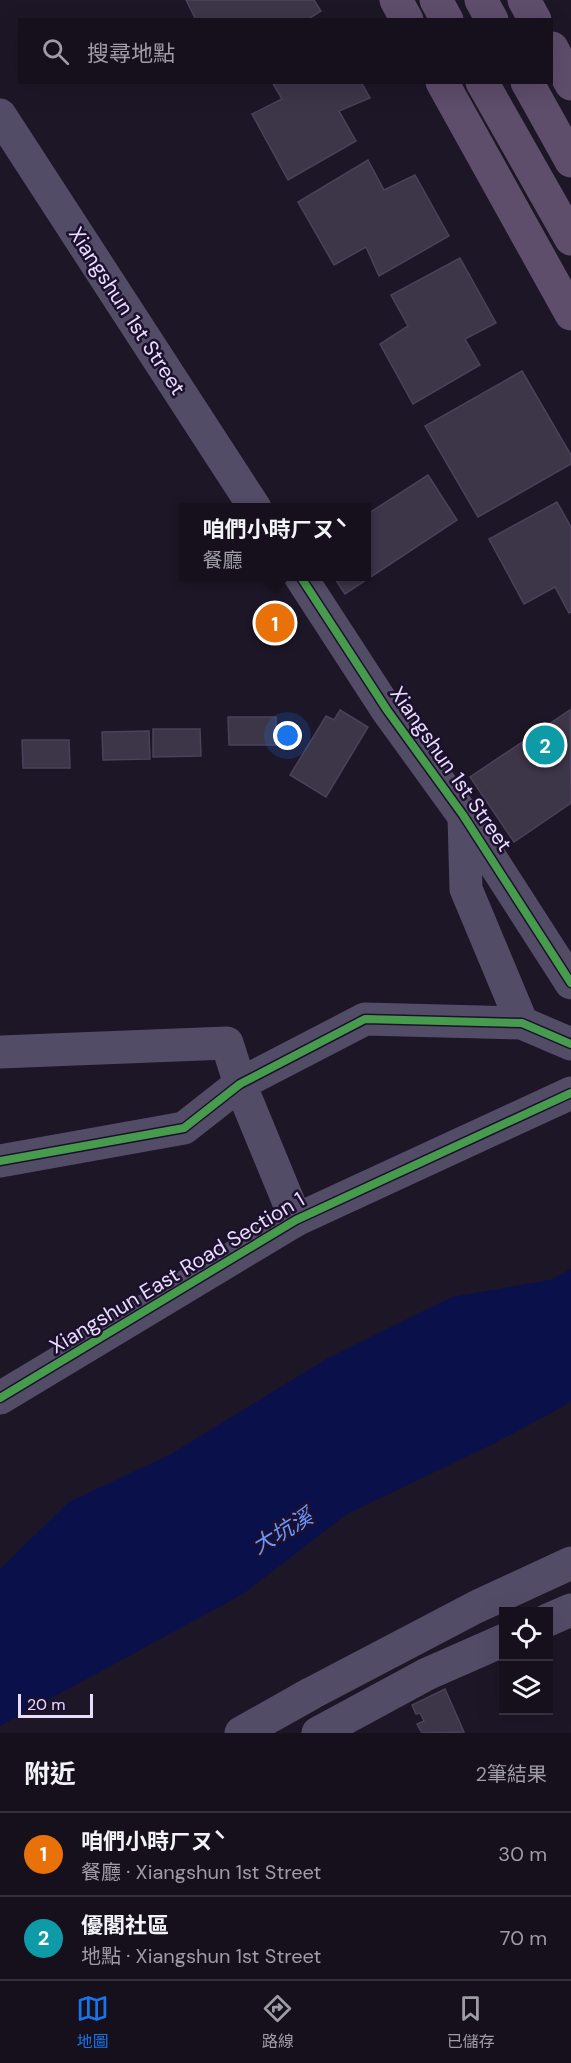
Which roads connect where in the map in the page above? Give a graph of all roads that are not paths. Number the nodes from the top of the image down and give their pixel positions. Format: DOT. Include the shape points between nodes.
graph roads {
  1 [pos="396,0"];
  2 [pos="436,0"];
  3 [pos="481,0"];
  4 [pos="524,0"];
  5 [pos="406,18"];
  6 [pos="446,18"];
  7 [pos="491,18"];
  8 [pos="534,18"];
  9 [pos="553,50"];
  10 [pos="443,84"];
  11 [pos="483,84"];
  12 [pos="528,84"];
  13 [pos="571,84"];
  14 [pos="0,115"];
  15 [pos="571,161"];
  16 [pos="571,239"];
  17 [pos="571,314"];
  18 [pos="252,503"];
  19 [pos="303,581"];
  20 [pos="464,815"];
  21 [pos="571,983"];
  22 [pos="522,1023"];
  23 [pos="571,1044"];
  24 [pos="0,1052"];
  25 [pos="240,1084"];
  26 [pos="571,1093"];
  27 [pos="0,1161"];
  28 [pos="296,1220"];
  29 [pos="0,1398"];
  30 [pos="571,1563"];
  31 [pos="571,1610"];
  32 [pos="553,1618"];
  33 [pos="499,1642"];
  34 [pos="256,1729"];
  35 [pos="318,1733"];
  1 -- 5 [label="main road"];
  2 -- 6 [label="main road"];
  3 -- 7 [label="main road"];
  4 -- 8 [label="main road"];
  9 -- 13 [label="main road"];
  10 -- 17 [label="main road"];
  11 -- 16 [label="main road"];
  12 -- 15 [label="main road"];
  14 -- 18 [label="street, Xiangshun 1st Street"];
  19 -- 20 [label="street, Xiangshun 1st Street" via="387,710"];
  20 -- 21 [label="street, Xiangshun 1st Street"];
  20 -- 22 [label="street" via="466,889"];
  22 -- 23 [label="street"];
  22 -- 25 [label="street" via="365,1019"];
  24 -- 25 [label="street" via="227,1043"];
  25 -- 27 [label="street" via="184,1128"];
  25 -- 28 [label="street"];
  26 -- 28 [label="street, Xiangshun East Road Section 1"];
  28 -- 29 [label="street, Xiangshun East Road Section 1"];
  30 -- 34 [label="street" via="476,1607"];
  31 -- 32 [label="street"];
  33 -- 35 [label="street" via="427,1674"];
}
